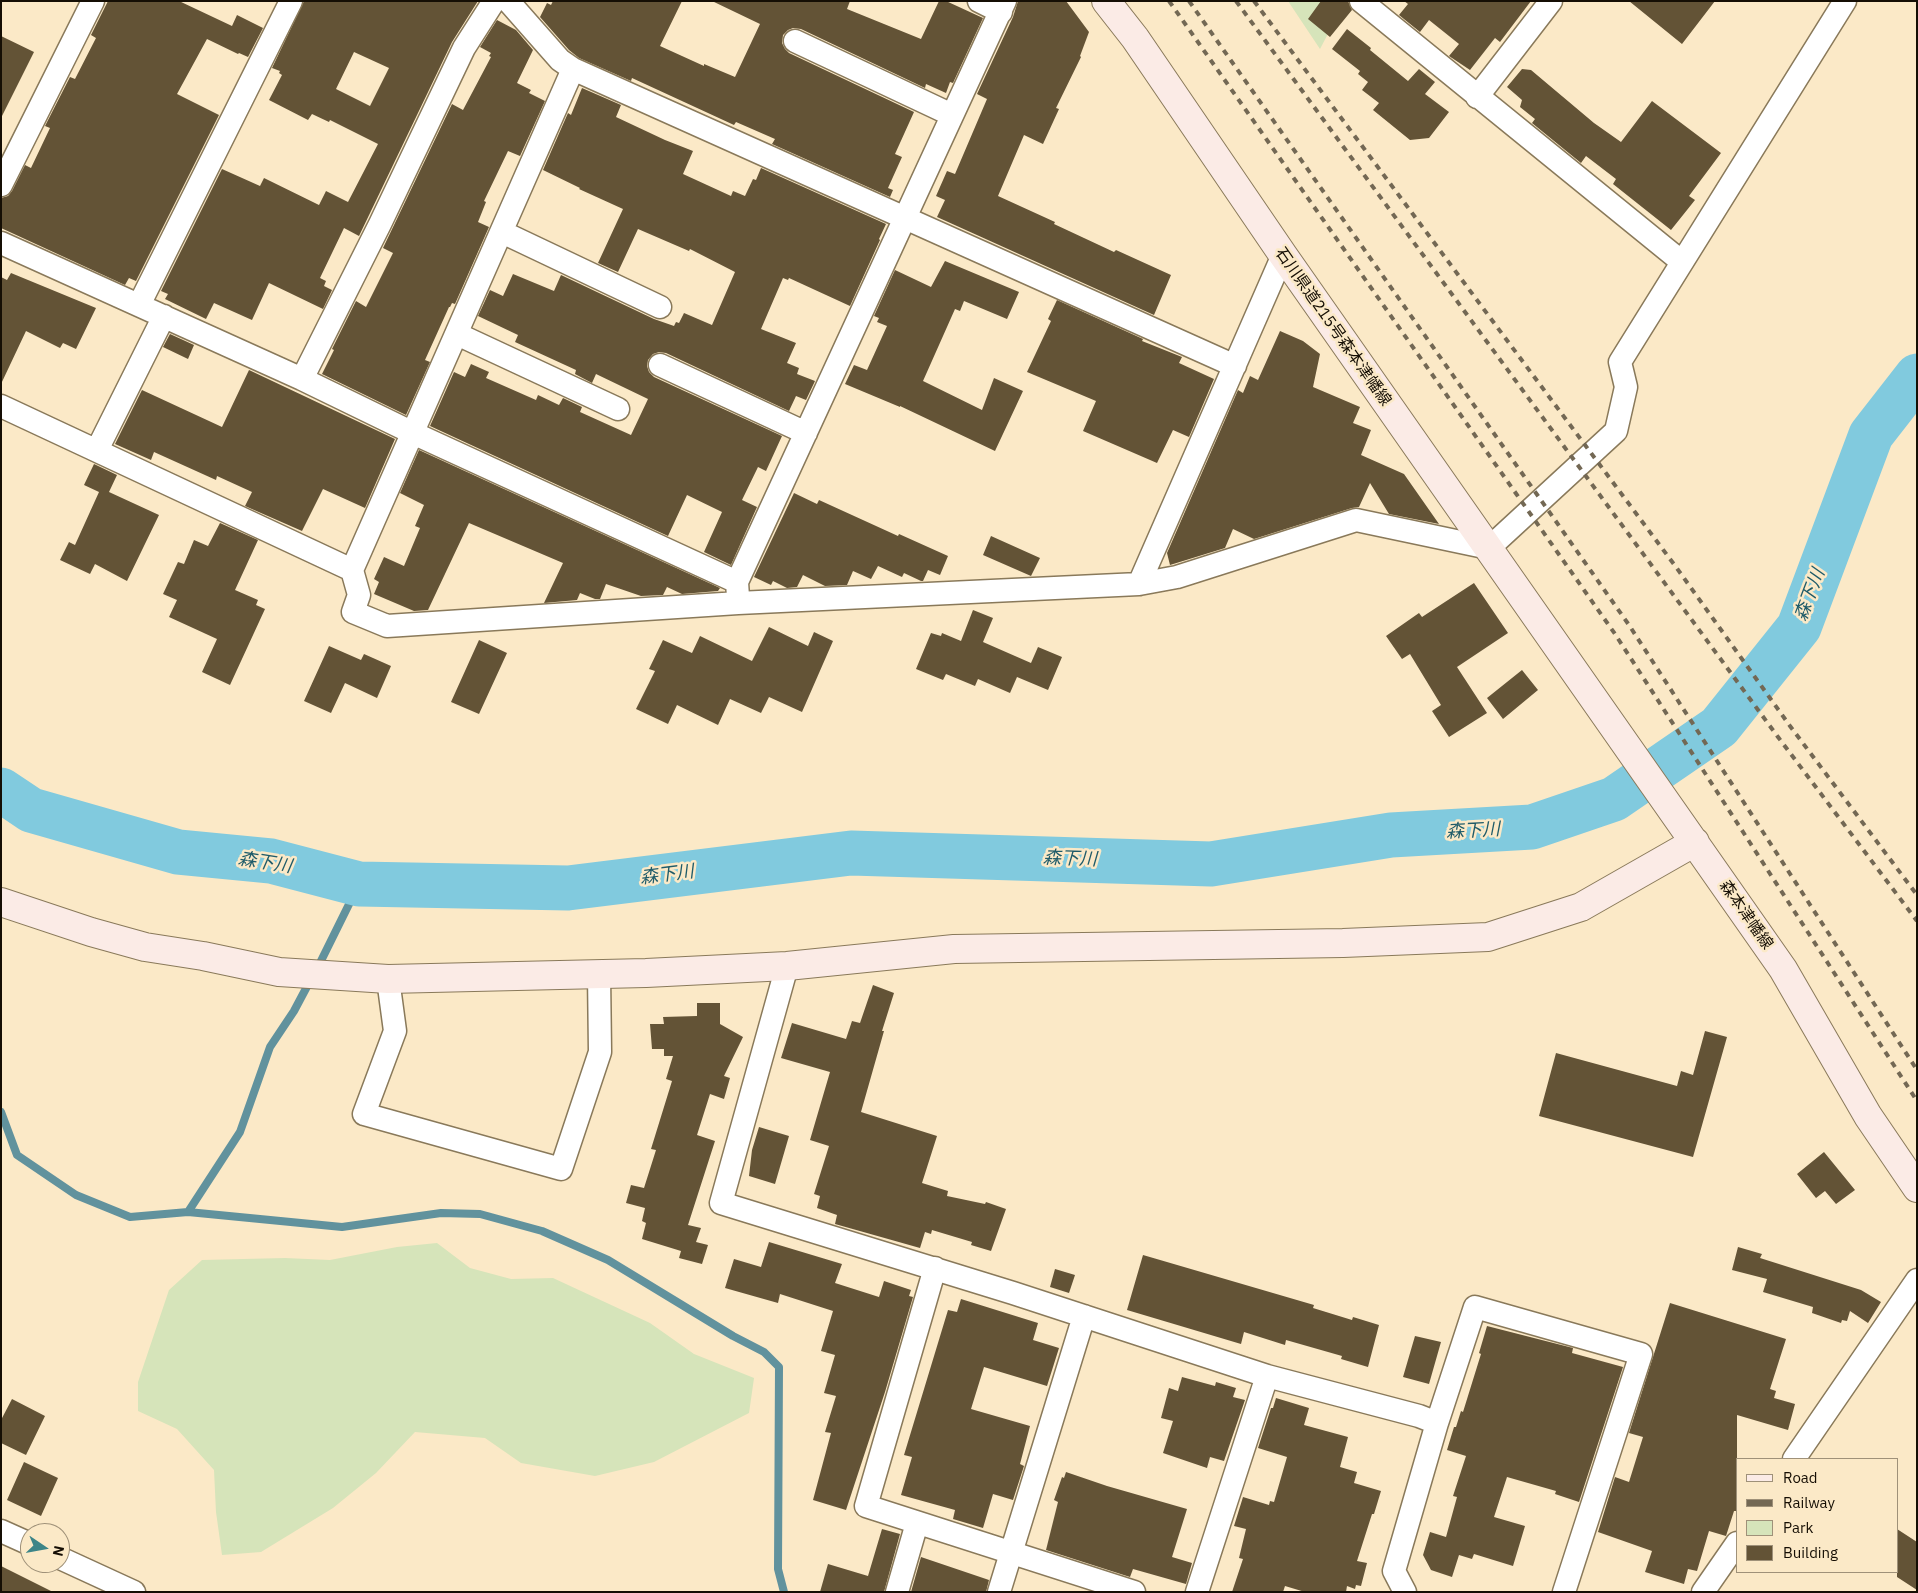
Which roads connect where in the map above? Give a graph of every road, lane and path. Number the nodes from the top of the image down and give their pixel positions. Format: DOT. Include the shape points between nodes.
graph roads {
  1 [pos="93,1"];
  2 [pos="291,1"];
  3 [pos="494,1"];
  4 [pos="508,1"];
  5 [pos="979,1"];
  6 [pos="1106,1"];
  7 [pos="1361,1"];
  8 [pos="1551,1"];
  9 [pos="1845,1"];
  10 [pos="1003,6"];
  11 [pos="795,41"];
  12 [pos="573,69"];
  13 [pos="1478,97"];
  14 [pos="952,115"];
  15 [pos="1,185"];
  16 [pos="904,218"];
  17 [pos="502,232"];
  18 [pos="3,249"];
  19 [pos="1283,255"];
  20 [pos="1682,262"];
  21 [pos="139,305"];
  22 [pos="660,307"];
  23 [pos="164,316"];
  24 [pos="457,334"];
  25 [pos="660,365"];
  26 [pos="1235,366"];
  27 [pos="302,379"];
  28 [pos="1,406"];
  29 [pos="618,409"];
  30 [pos="413,432"];
  31 [pos="806,433"];
  32 [pos="97,450"];
  33 [pos="1489,548"];
  34 [pos="352,570"];
  35 [pos="1139,584"];
  36 [pos="738,592"];
  37 [pos="1561,651"];
  38 [pos="1695,842"];
  39 [pos="1,902"];
  40 [pos="787,966"];
  41 [pos="599,974"];
  42 [pos="388,979"];
  43 [pos="1917,1188"];
  44 [pos="935,1268"];
  45 [pos="1917,1280"];
  46 [pos="1084,1316"];
  47 [pos="1267,1376"];
  48 [pos="1437,1423"];
  49 [pos="1795,1458"];
  50 [pos="917,1523"];
  51 [pos="1,1531"];
  52 [pos="20,1540"];
  53 [pos="1736,1544"];
  54 [pos="1012,1553"];
  55 [pos="70,1563"];
  56 [pos="134,1592"];
  57 [pos="897,1592"];
  58 [pos="999,1592"];
  59 [pos="1134,1592"];
  60 [pos="1197,1592"];
  61 [pos="1405,1592"];
  62 [pos="1564,1592"];
  63 [pos="1703,1592"];
  1 -- 15 [label="street"];
  2 -- 21 [label="street"];
  3 -- 27 [label="street" via="464,48"];
  4 -- 12 [label="street" via="560,60"];
  5 -- 10 [label="street"];
  6 -- 19 [label="street, 石川県道215号森本津幡線" via="1135,38"];
  7 -- 13 [label="street"];
  8 -- 13 [label="street"];
  9 -- 20 [label="street"];
  10 -- 14 [label="street"];
  11 -- 14 [label="street"];
  12 -- 16 [label="street"];
  12 -- 17 [label="street"];
  13 -- 20 [label="street"];
  14 -- 16 [label="street"];
  16 -- 26 [label="street"];
  16 -- 31 [label="street"];
  17 -- 22 [label="street"];
  17 -- 24 [label="street"];
  18 -- 21 [label="street"];
  19 -- 26 [label="street"];
  19 -- 33 [label="street, 石川県道215号森本津幡線"];
  20 -- 33 [label="street" via="1620,362 1626,387 1616,431"];
  21 -- 23 [label="street"];
  23 -- 27 [label="street"];
  23 -- 32 [label="street"];
  24 -- 29 [label="street"];
  24 -- 30 [label="street"];
  25 -- 31 [label="street"];
  26 -- 35 [label="street"];
  27 -- 30 [label="street"];
  28 -- 32 [label="street"];
  30 -- 34 [label="street"];
  30 -- 36 [label="street"];
  31 -- 36 [label="street"];
  32 -- 34 [label="street"];
  33 -- 35 [label="street" via="1356,520 1177,577"];
  33 -- 37 [label="street, 石川県道215号森本津幡線"];
  34 -- 36 [label="street" via="359,595 353,612 387,626"];
  35 -- 36 [label="street"];
  37 -- 38 [label="street, 森本津幡線"];
  38 -- 40 [label="street" via="1580,907 1488,937 1343,943 954,949"];
  38 -- 43 [label="street, 森本津幡線" via="1783,969 1868,1116"];
  39 -- 42 [label="street" via="144,947 279,972"];
  40 -- 41 [label="street"];
  40 -- 44 [label="street" via="721,1202"];
  41 -- 42 [label="street"];
  41 -- 42 [label="street" via="600,1052 562,1169 364,1114 395,1031"];
  44 -- 46 [label="street"];
  44 -- 50 [label="street" via="866,1506"];
  45 -- 49 [label="street"];
  46 -- 47 [label="street"];
  46 -- 54 [label="street"];
  47 -- 48 [label="street"];
  47 -- 60 [label="street"];
  48 -- 61 [label="street" via="1394,1571"];
  48 -- 62 [label="street" via="1475,1307 1641,1354"];
  50 -- 54 [label="street"];
  50 -- 57 [label="street"];
  51 -- 52 [label="street"];
  53 -- 63 [label="street"];
  54 -- 58 [label="street"];
  54 -- 59 [label="street"];
  55 -- 56 [label="street"];
}
